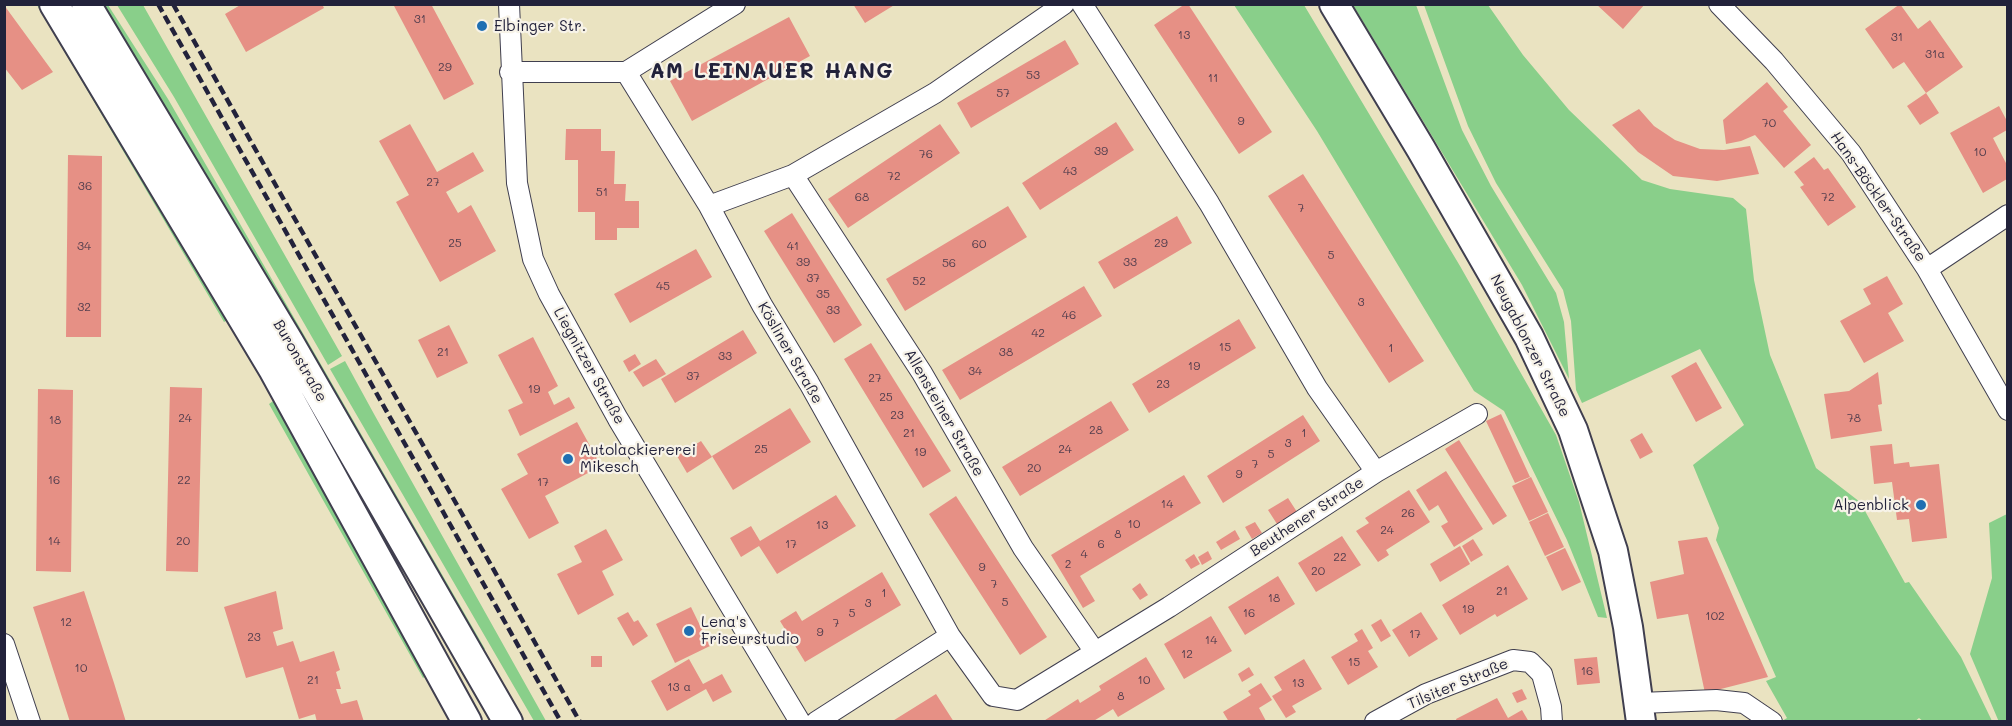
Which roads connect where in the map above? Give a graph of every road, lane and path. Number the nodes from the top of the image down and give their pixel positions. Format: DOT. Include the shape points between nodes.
graph roads {
  1 [pos="54,4"];
  2 [pos="86,4"];
  3 [pos="509,4"];
  4 [pos="735,4"];
  5 [pos="1064,4"];
  6 [pos="1082,4"];
  7 [pos="1334,4"];
  8 [pos="1719,4"];
  9 [pos="510,72"];
  10 [pos="626,72"];
  11 [pos="793,175"];
  12 [pos="709,206"];
  13 [pos="2007,215"];
  14 [pos="1928,269"];
  15 [pos="2007,410"];
  16 [pos="1477,414"];
  17 [pos="1376,472"];
  18 [pos="950,636"];
  19 [pos="4,644"];
  20 [pos="1095,652"];
  21 [pos="1640,712"];
  22 [pos="1551,714"];
  23 [pos="501,720"];
  24 [pos="30,722"];
  25 [pos="467,722"];
  26 [pos="800,722"];
  27 [pos="816,722"];
  28 [pos="1375,722"];
  29 [pos="1772,722"];
  1 -- 25 [label="street, Buronstraße" via="273,369"];
  2 -- 23 [label="street, Buronstraße" via="289,342"];
  3 -- 9 [label="street, Liegnitzer Straße"];
  4 -- 10 [label="street"];
  5 -- 11 [label="street" via="934,93"];
  6 -- 17 [label="street, Beuthener Straße" via="1209,203 1317,388"];
  7 -- 21 [label="street, Neugablonzer Straße" via="1529,337 1573,430 1613,551"];
  8 -- 14 [label="street, Hans-Böckler-Straße" via="1774,61 1851,153"];
  9 -- 10 [label="street"];
  9 -- 26 [label="street, Liegnitzer Straße" via="517,183 533,259 544,285 618,419"];
  10 -- 12 [label="street, Kösliner Straße"];
  11 -- 12 [label="street"];
  11 -- 20 [label="street, Allensteiner Straße" via="922,373 1023,548"];
  12 -- 18 [label="street, Kösliner Straße"];
  13 -- 14 [label="street"];
  14 -- 15 [label="street, Hans-Böckler-Straße"];
  16 -- 17 [label="street"];
  17 -- 20 [label="street, Beuthener Straße"];
  18 -- 20 [label="street, Beuthener Straße" via="993,696 1017,700"];
  18 -- 27 [label="street"];
  19 -- 24 [label="street"];
  21 -- 29 [label="street" via="1716,700 1744,703"];
  22 -- 28 [label="street, Tilsiter Straße" via="1542,674 1530,662 1513,660 1426,694"];
}
